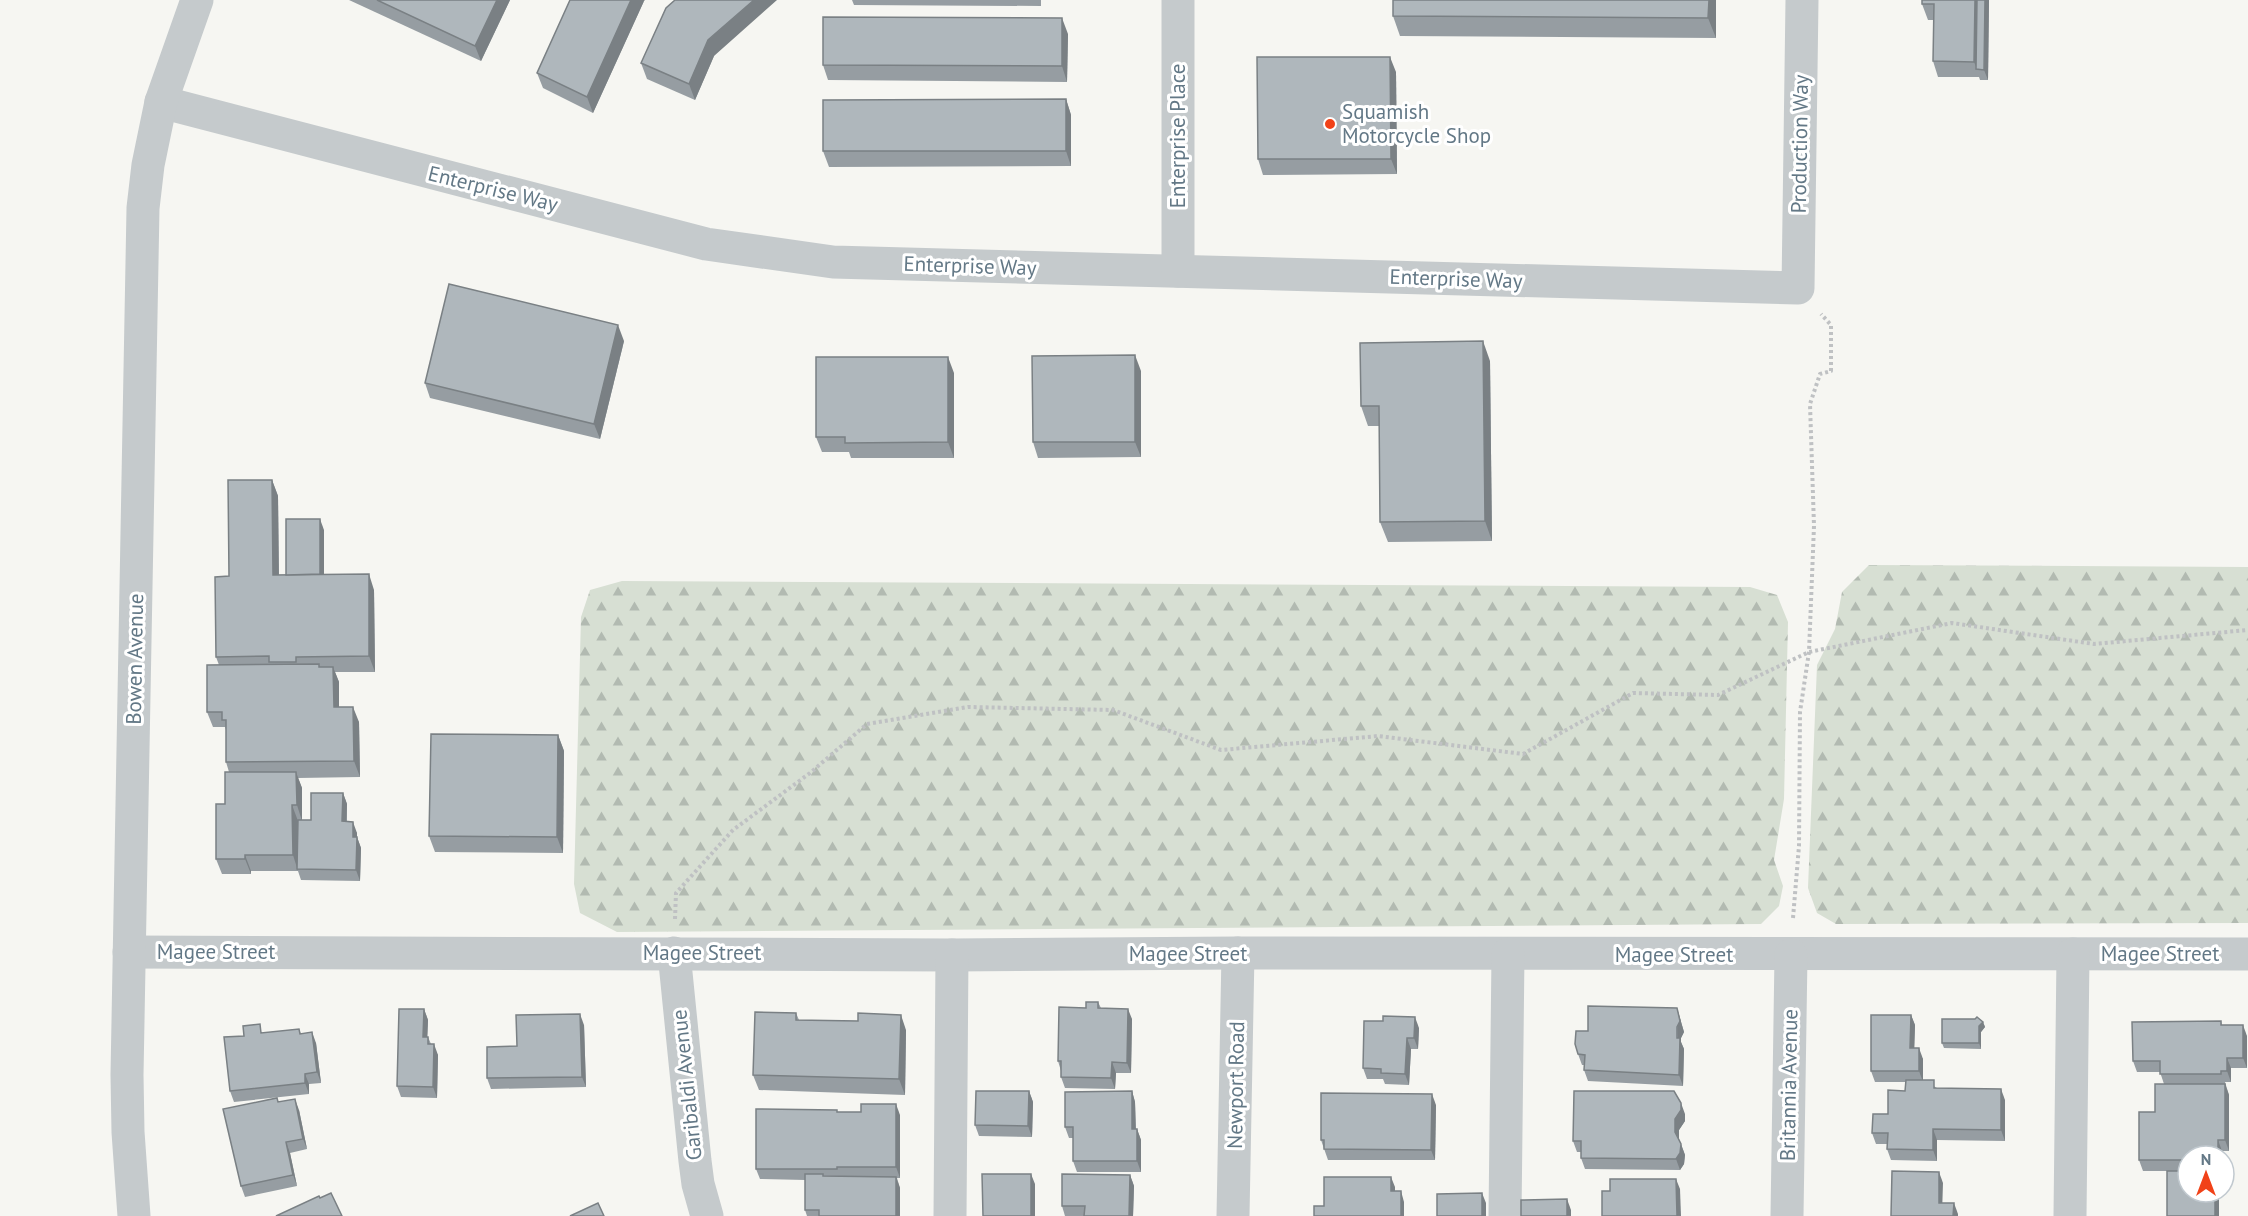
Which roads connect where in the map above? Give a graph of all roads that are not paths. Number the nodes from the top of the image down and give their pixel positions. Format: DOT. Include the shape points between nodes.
graph roads {
  1 [pos="197,0"];
  2 [pos="1178,0"];
  3 [pos="1802,0"];
  4 [pos="161,102"];
  5 [pos="1178,271"];
  6 [pos="1798,288"];
  7 [pos="129,952"];
  8 [pos="674,953"];
  9 [pos="1238,953"];
  10 [pos="1508,954"];
  11 [pos="2073,954"];
  12 [pos="2248,954"];
  13 [pos="1791,955"];
  14 [pos="952,956"];
  15 [pos="134,1216"];
  16 [pos="707,1216"];
  17 [pos="950,1216"];
  18 [pos="1233,1216"];
  19 [pos="1504,1216"];
  20 [pos="1787,1216"];
  21 [pos="2070,1216"];
  1 -- 4 [label="street, Bowen Avenue"];
  2 -- 5 [label="street, Enterprise Place"];
  3 -- 6 [label="street, Production Way"];
  4 -- 5 [label="street, Enterprise Way" via="706,244 833,262"];
  4 -- 7 [label="street, Bowen Avenue" via="143,208"];
  5 -- 6 [label="street, Enterprise Way"];
  7 -- 8 [label="street, Magee Street"];
  7 -- 15 [label="street, Bowen Avenue" via="128,1121"];
  8 -- 14 [label="street, Magee Street"];
  8 -- 16 [label="street, Garibaldi Avenue" via="695,1161"];
  9 -- 10 [label="street, Magee Street"];
  9 -- 14 [label="street, Magee Street"];
  9 -- 18 [label="street, Newport Road"];
  10 -- 13 [label="street, Magee Street"];
  10 -- 19 [label="street"];
  11 -- 12 [label="street, Magee Street"];
  11 -- 13 [label="street, Magee Street"];
  11 -- 21 [label="street"];
  13 -- 20 [label="street, Britannia Avenue"];
  14 -- 17 [label="street"];
}
